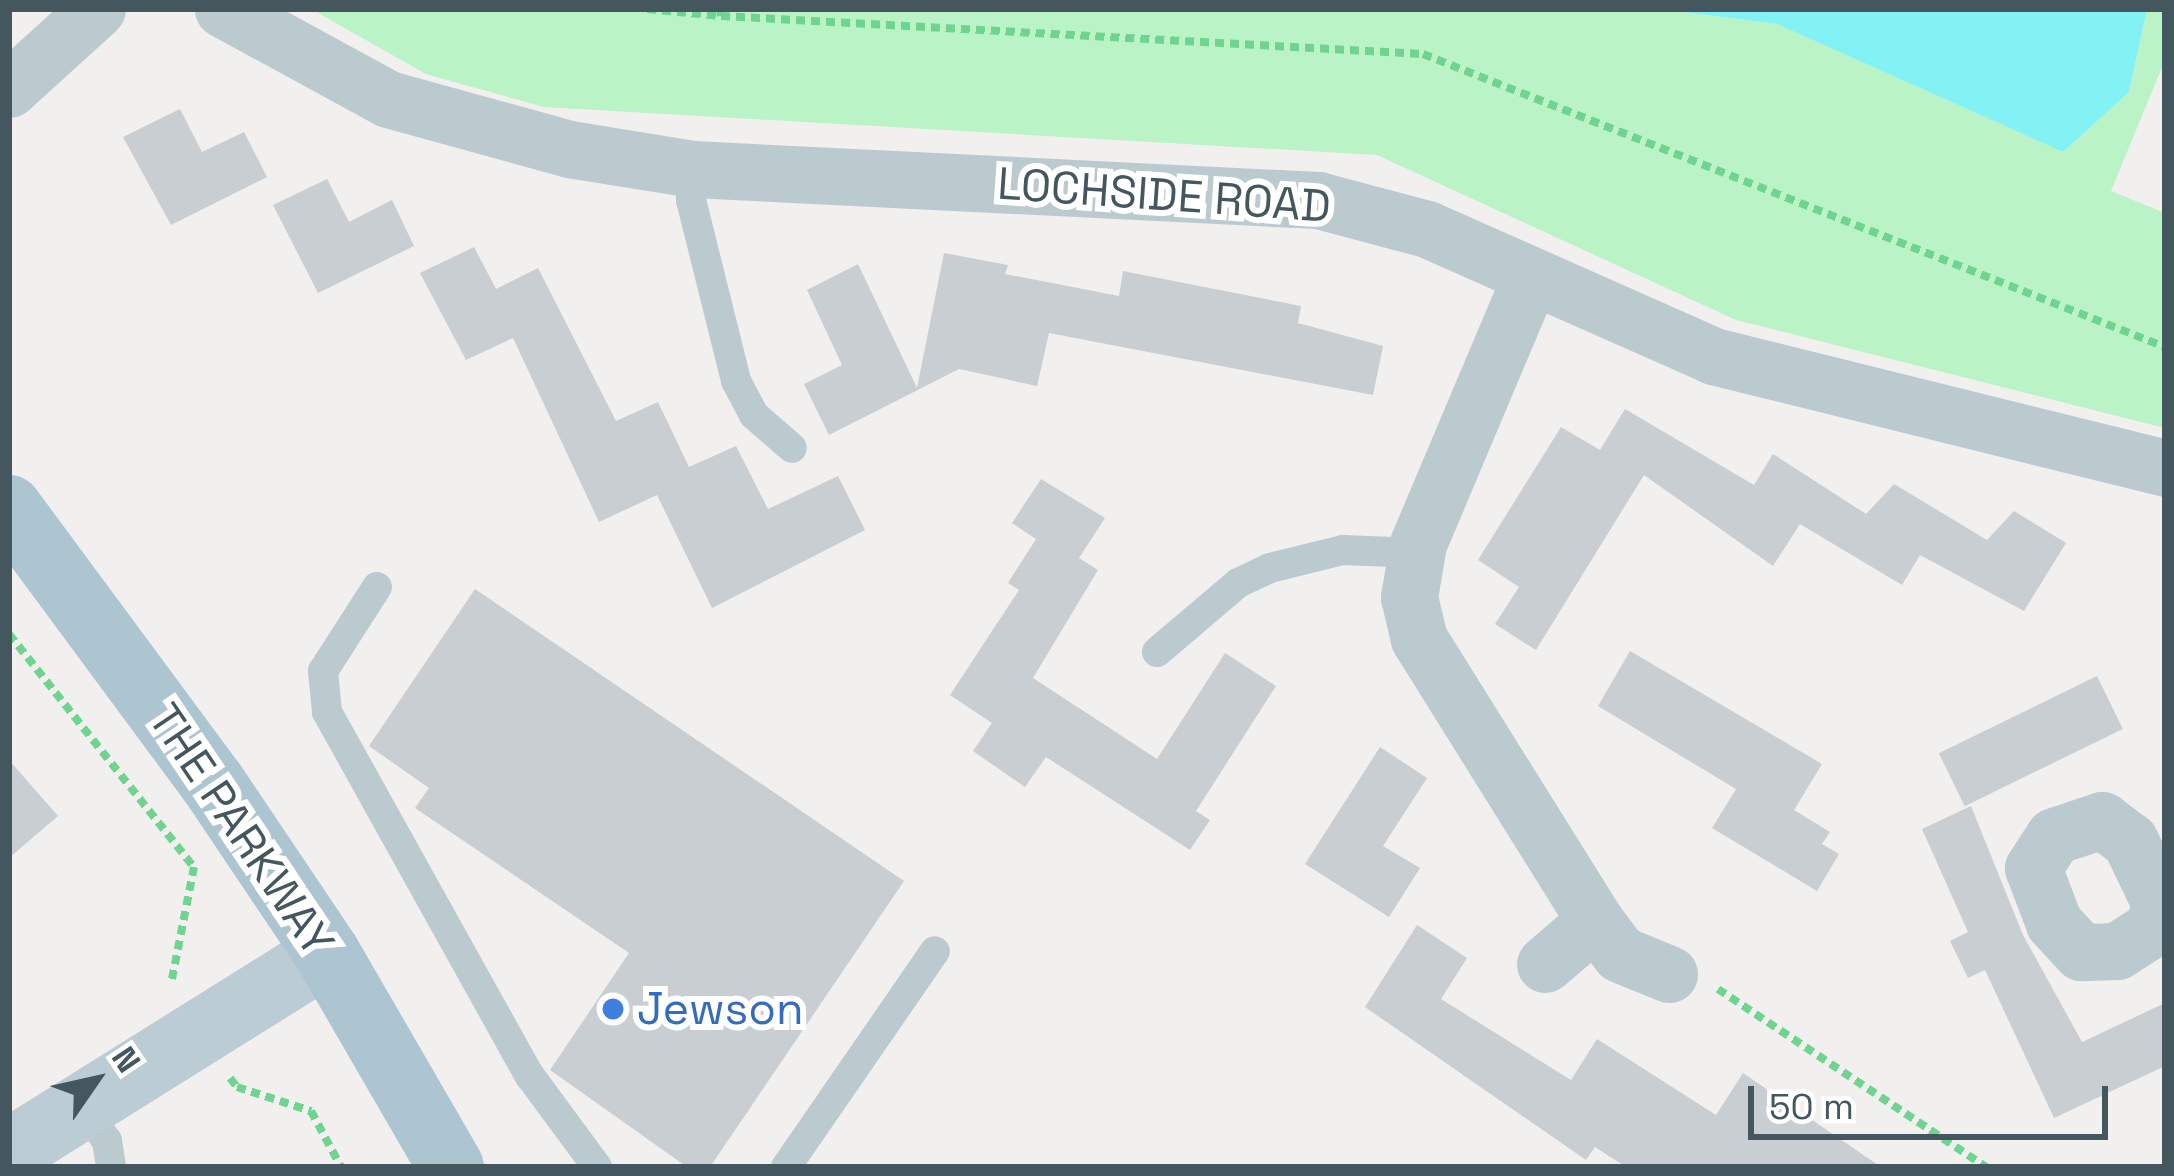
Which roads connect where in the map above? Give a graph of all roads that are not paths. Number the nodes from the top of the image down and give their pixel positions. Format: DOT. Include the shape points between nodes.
graph roads {
  1 [pos="98,9"];
  2 [pos="223,9"];
  3 [pos="9,89"];
  4 [pos="692,169"];
  5 [pos="1531,276"];
  6 [pos="792,448"];
  7 [pos="2165,469"];
  8 [pos="9,508"];
  9 [pos="1417,553"];
  10 [pos="377,586"];
  11 [pos="1157,652"];
  12 [pos="1595,921"];
  13 [pos="935,951"];
  14 [pos="327,953"];
  15 [pos="1544,964"];
  16 [pos="1669,974"];
  17 [pos="82,1106"];
  18 [pos="9,1153"];
  19 [pos="111,1167"];
  20 [pos="452,1167"];
  21 [pos="597,1167"];
  22 [pos="786,1167"];
  1 -- 3 [label="street"];
  2 -- 4 [label="street, LOCHSIDE ROAD" via="315,65 468,127"];
  4 -- 5 [label="street, LOCHSIDE ROAD" via="1318,200 1427,229"];
  4 -- 6 [label="lane" via="692,200 736,381 754,415"];
  5 -- 7 [label="street, LOCHSIDE ROAD" via="1713,356"];
  5 -- 9 [label="street"];
  8 -- 14 [label="main road, THE PARKWAY"];
  9 -- 11 [label="lane" via="1343,550 1270,568 1238,583"];
  9 -- 12 [label="street" via="1409,597 1419,639"];
  10 -- 21 [label="lane" via="322,671 327,712 530,1076"];
  12 -- 15 [label="street"];
  12 -- 16 [label="street" via="1620,954"];
  13 -- 22 [label="lane"];
  14 -- 17 [label="street"];
  14 -- 20 [label="main road, THE PARKWAY"];
  17 -- 18 [label="street"];
  17 -- 19 [label="lane" via="106,1142"];
}
